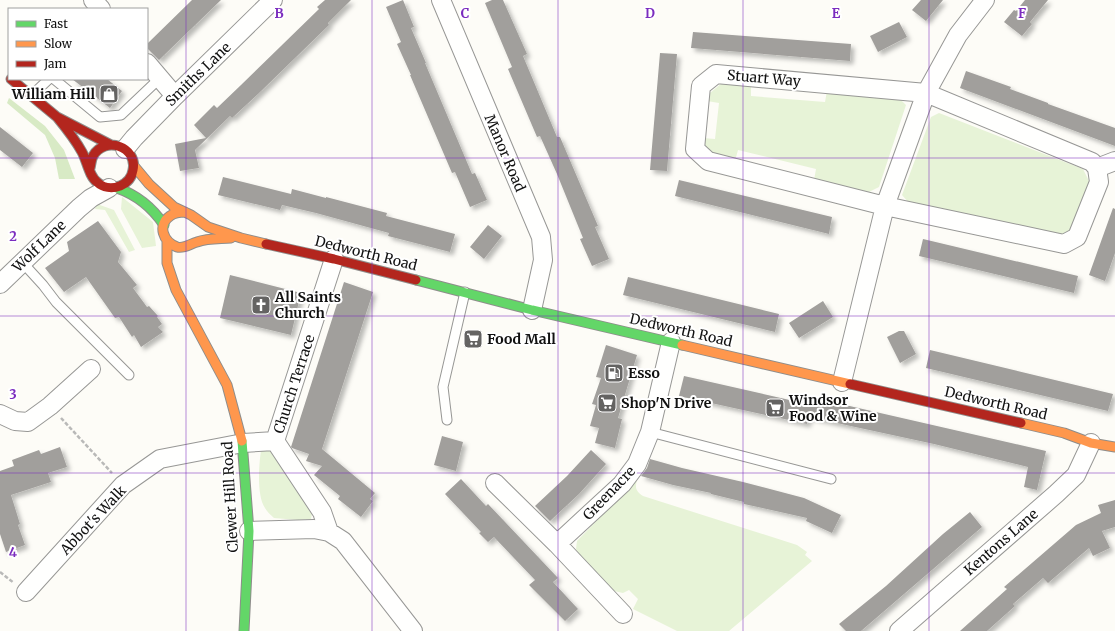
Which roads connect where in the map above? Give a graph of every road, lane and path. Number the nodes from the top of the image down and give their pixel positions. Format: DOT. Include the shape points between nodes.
graph roads {
  1 [pos="93,0"];
  2 [pos="273,0"];
  3 [pos="441,0"];
  4 [pos="985,0"];
  5 [pos="100,8"];
  6 [pos="148,64"];
  7 [pos="160,78"];
  8 [pos="12,80"];
  9 [pos="48,80"];
  10 [pos="55,80"];
  11 [pos="926,93"];
  12 [pos="31,96"];
  13 [pos="175,96"];
  14 [pos="57,118"];
  15 [pos="118,147"];
  16 [pos="1115,161"];
  17 [pos="134,166"];
  18 [pos="1097,168"];
  19 [pos="91,172"];
  20 [pos="113,188"];
  21 [pos="885,206"];
  22 [pos="79,208"];
  23 [pos="185,212"];
  24 [pos="196,219"];
  25 [pos="164,225"];
  26 [pos="241,238"];
  27 [pos="167,241"];
  28 [pos="191,244"];
  29 [pos="183,254"];
  30 [pos="334,259"];
  31 [pos="22,262"];
  32 [pos="178,264"];
  33 [pos="173,280"];
  34 [pos="0,284"];
  35 [pos="465,292"];
  36 [pos="532,310"];
  37 [pos="671,342"];
  38 [pos="91,369"];
  39 [pos="129,375"];
  40 [pos="842,382"];
  41 [pos="50,406"];
  42 [pos="0,414"];
  43 [pos="447,420"];
  44 [pos="650,432"];
  45 [pos="275,441"];
  46 [pos="243,443"];
  47 [pos="1091,443"];
  48 [pos="1115,447"];
  49 [pos="831,479"];
  50 [pos="495,483"];
  51 [pos="123,485"];
  52 [pos="249,531"];
  53 [pos="329,532"];
  54 [pos="557,544"];
  55 [pos="26,592"];
  56 [pos="623,614"];
  57 [pos="244,631"];
  58 [pos="413,631"];
  59 [pos="899,631"];
  1 -- 5 [label="street"];
  2 -- 13 [label="street, Smiths Lane"];
  3 -- 36 [label="street, Manor Road" via="541,237 543,260"];
  4 -- 11 [label="street" via="958,35"];
  6 -- 7 [label="street"];
  7 -- 10 [label="lane" via="121,115 100,116"];
  7 -- 13 [label="street"];
  8 -- 12 [label="main road"];
  9 -- 12 [label="lane"];
  11 -- 18 [label="street" via="1092,162"];
  11 -- 21 [label="street"];
  11 -- 21 [label="street, Stuart Way" via="716,74 701,86 695,149 708,161"];
  12 -- 14 [label="main road"];
  13 -- 15 [label="street, Smiths Lane" via="134,138"];
  14 -- 15 [label="main road"];
  14 -- 19 [label="main road" via="73,137"];
  15 -- 17 [label="main road, Dedworth Road" via="133,159"];
  15 -- 19 [label="main road" via="101,147 95,152 91,161"];
  16 -- 18 [label="street"];
  17 -- 20 [label="main road" via="130,180"];
  17 -- 23 [label="main road, Dedworth Road" via="149,184 174,206"];
  18 -- 21 [label="street" via="1099,182 1077,237 1064,244"];
  19 -- 20 [label="main road" via="96,182"];
  19 -- 22 [label="street, Wolf Lane" via="88,195"];
  20 -- 22 [label="street, Wolf Lane" via="91,198"];
  20 -- 25 [label="main road" via="129,192 145,203"];
  21 -- 40 [label="street"];
  22 -- 31 [label="street, Wolf Lane"];
  23 -- 24 [label="main road, Dedworth Road"];
  23 -- 25 [label="main road" via="173,213"];
  24 -- 26 [label="main road, Dedworth Road" via="215,230"];
  24 -- 28 [label="main road" via="198,236"];
  25 -- 27 [label="main road" via="163,231"];
  26 -- 28 [label="main road, Dedworth Road" via="212,239"];
  26 -- 30 [label="main road, Dedworth Road"];
  27 -- 28 [label="main road, Dedworth Road" via="178,247"];
  27 -- 33 [label="main road, Clewer Hill Road" via="167,263"];
  28 -- 29 [label="main road"];
  30 -- 35 [label="main road, Dedworth Road"];
  30 -- 45 [label="street, Church Terrace"];
  31 -- 34 [label="street, Wolf Lane"];
  31 -- 39 [label="lane" via="56,302"];
  32 -- 33 [label="main road"];
  33 -- 46 [label="main road, Clewer Hill Road" via="227,385"];
  35 -- 36 [label="main road, Dedworth Road"];
  35 -- 43 [label="lane" via="443,387"];
  36 -- 37 [label="main road, Dedworth Road"];
  37 -- 40 [label="main road, Dedworth Road"];
  37 -- 44 [label="street, Greenacre"];
  38 -- 41 [label="street"];
  40 -- 47 [label="main road, Dedworth Road" via="1064,433"];
  41 -- 42 [label="street" via="28,422 15,422"];
  41 -- 51 [label="path"];
  44 -- 49 [label="lane"];
  44 -- 54 [label="street, Greenacre" via="637,464 622,484"];
  45 -- 46 [label="street, Abbot's Walk"];
  45 -- 53 [label="street" via="322,512"];
  46 -- 51 [label="street, Abbot's Walk" via="160,460"];
  46 -- 52 [label="main road, Clewer Hill Road"];
  47 -- 48 [label="main road, Dedworth Road"];
  47 -- 59 [label="street, Kentons Lane" via="1076,476"];
  50 -- 54 [label="street"];
  51 -- 55 [label="street, Abbot's Walk"];
  52 -- 53 [label="street"];
  52 -- 57 [label="main road, Clewer Hill Road"];
  53 -- 58 [label="street" via="343,541"];
  54 -- 56 [label="street"];
}
